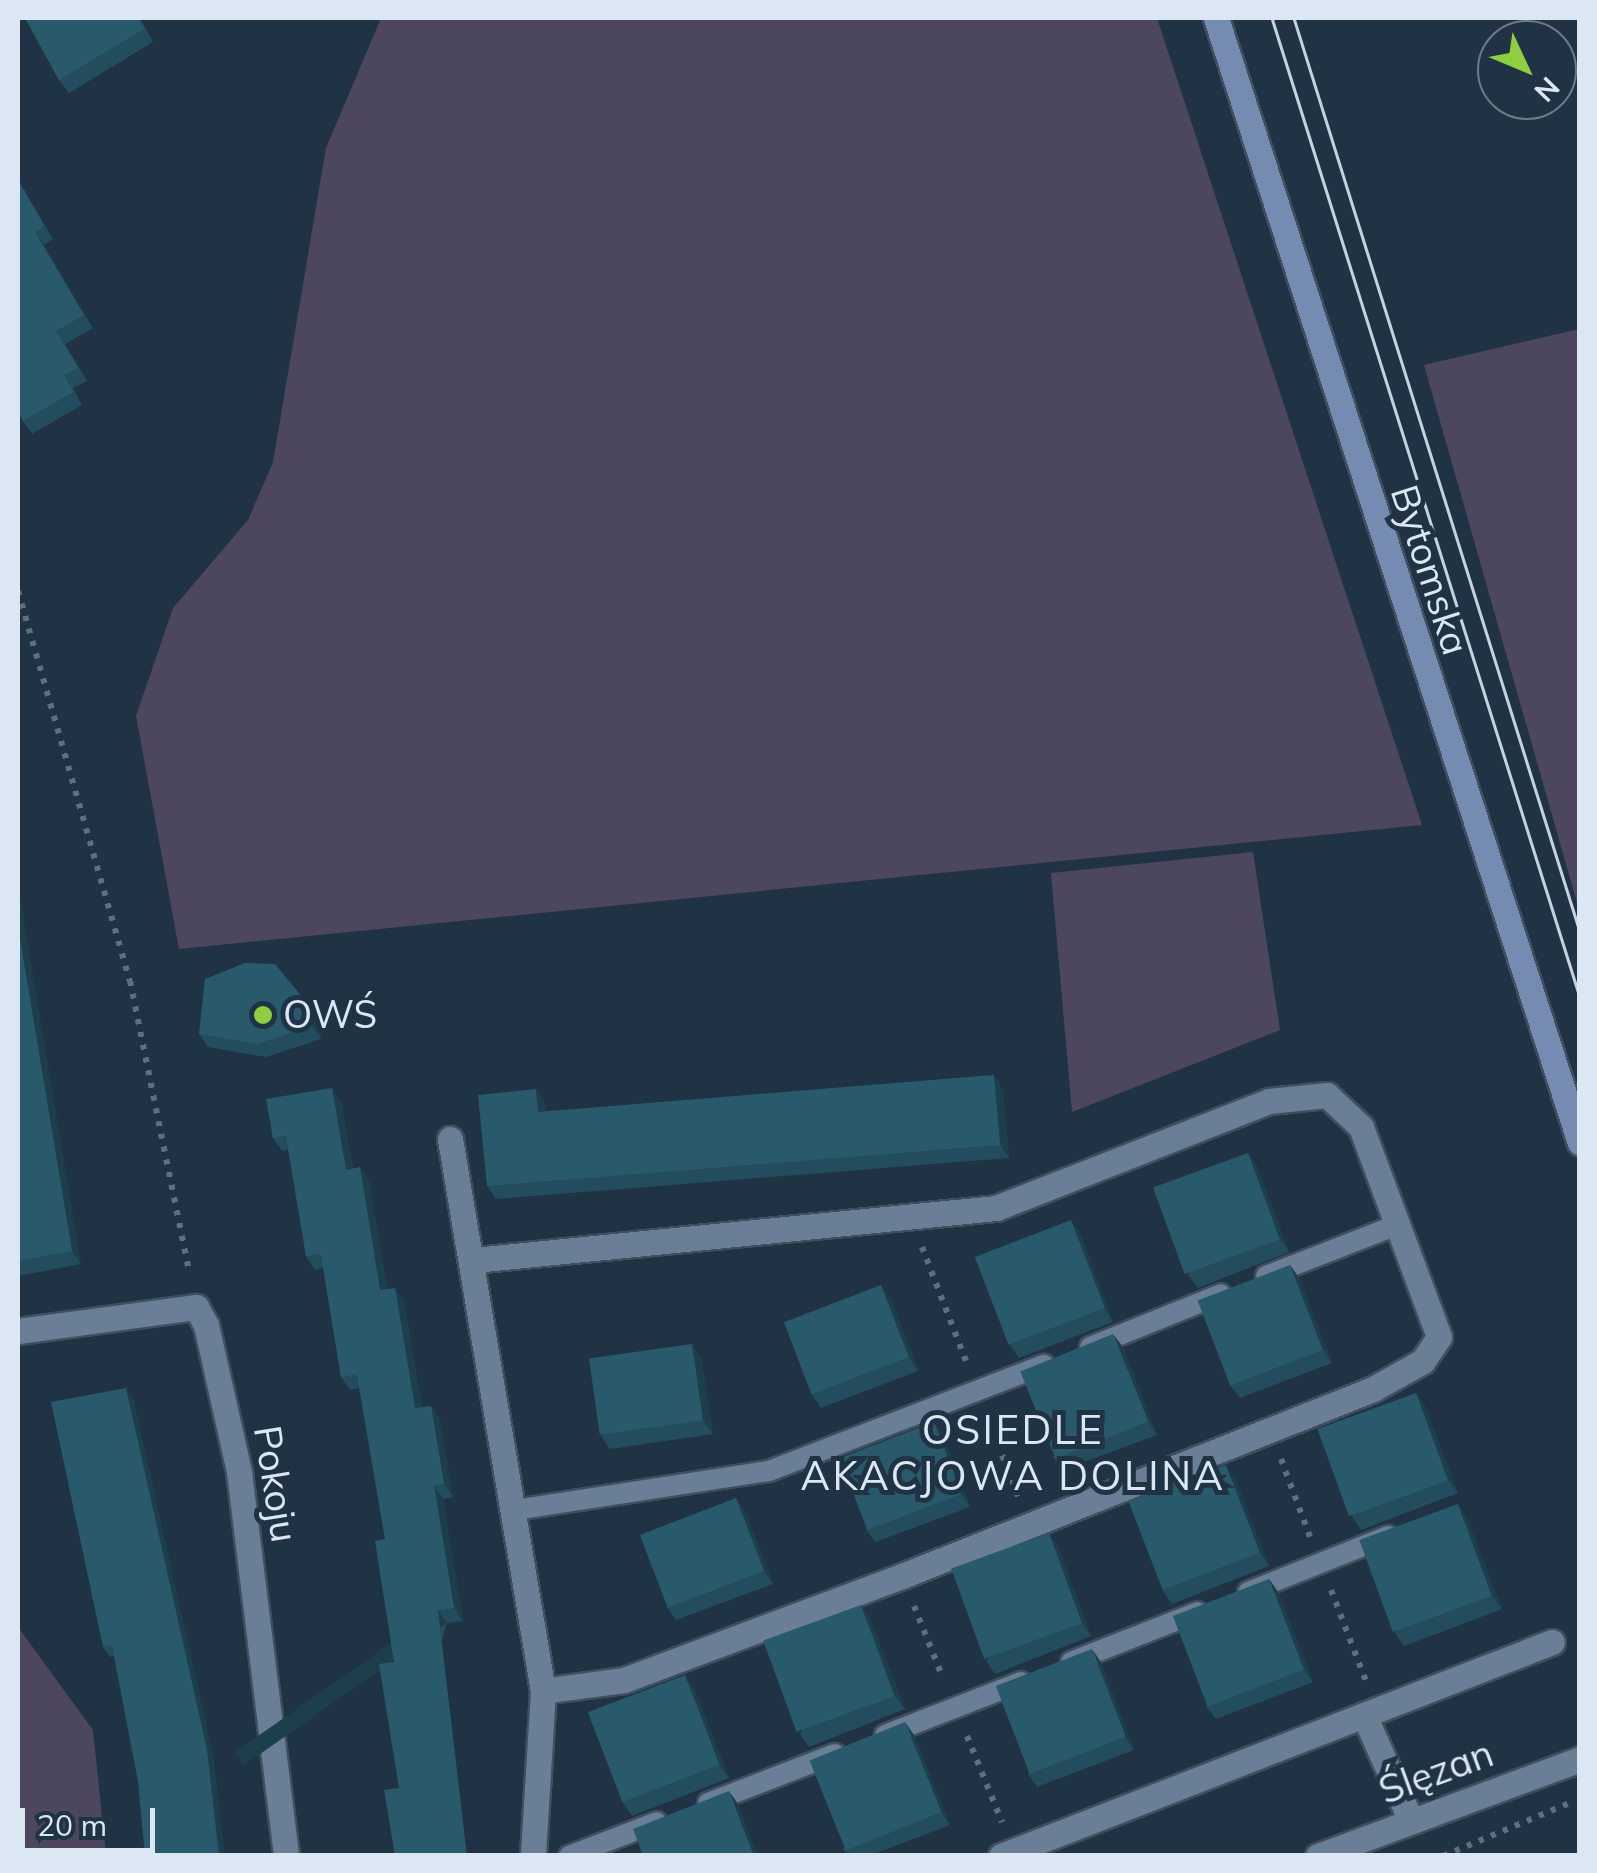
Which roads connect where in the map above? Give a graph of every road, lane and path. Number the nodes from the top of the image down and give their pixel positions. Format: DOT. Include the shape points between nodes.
graph roads {
  1 [pos="1216,18"];
  2 [pos="18,591"];
  3 [pos="450,1139"];
  4 [pos="1580,1143"];
  5 [pos="1397,1224"];
  6 [pos="474,1260"];
  7 [pos="196,1308"];
  8 [pos="18,1331"];
  9 [pos="514,1510"];
  10 [pos="1407,1528"];
  11 [pos="1552,1642"];
  12 [pos="544,1691"];
  13 [pos="1364,1715"];
  14 [pos="1580,1759"];
  15 [pos="1580,1796"];
  16 [pos="1411,1821"];
  17 [pos="286,1856"];
  18 [pos="534,1856"];
  19 [pos="569,1856"];
  20 [pos="1001,1856"];
  21 [pos="1318,1856"];
  22 [pos="1443,1856"];
  1 -- 4 [label="main road, Bytomska"];
  2 -- 7 [label="path" via="130,982"];
  3 -- 6 [label="street"];
  5 -- 6 [label="street" via="1361,1127 1327,1095 1270,1101 996,1208"];
  5 -- 9 [label="lane" via="769,1471"];
  5 -- 12 [label="street" via="1439,1336 1423,1360 1373,1388 624,1680"];
  6 -- 9 [label="street"];
  7 -- 8 [label="street"];
  7 -- 17 [label="street, Pokoju" via="237,1458"];
  9 -- 12 [label="street"];
  10 -- 19 [label="lane"];
  11 -- 13 [label="street"];
  12 -- 18 [label="street"];
  13 -- 16 [label="street"];
  13 -- 20 [label="street"];
  14 -- 16 [label="street, Ślęzan"];
  15 -- 22 [label="path"];
  16 -- 21 [label="street, Ślęzan"];
}
